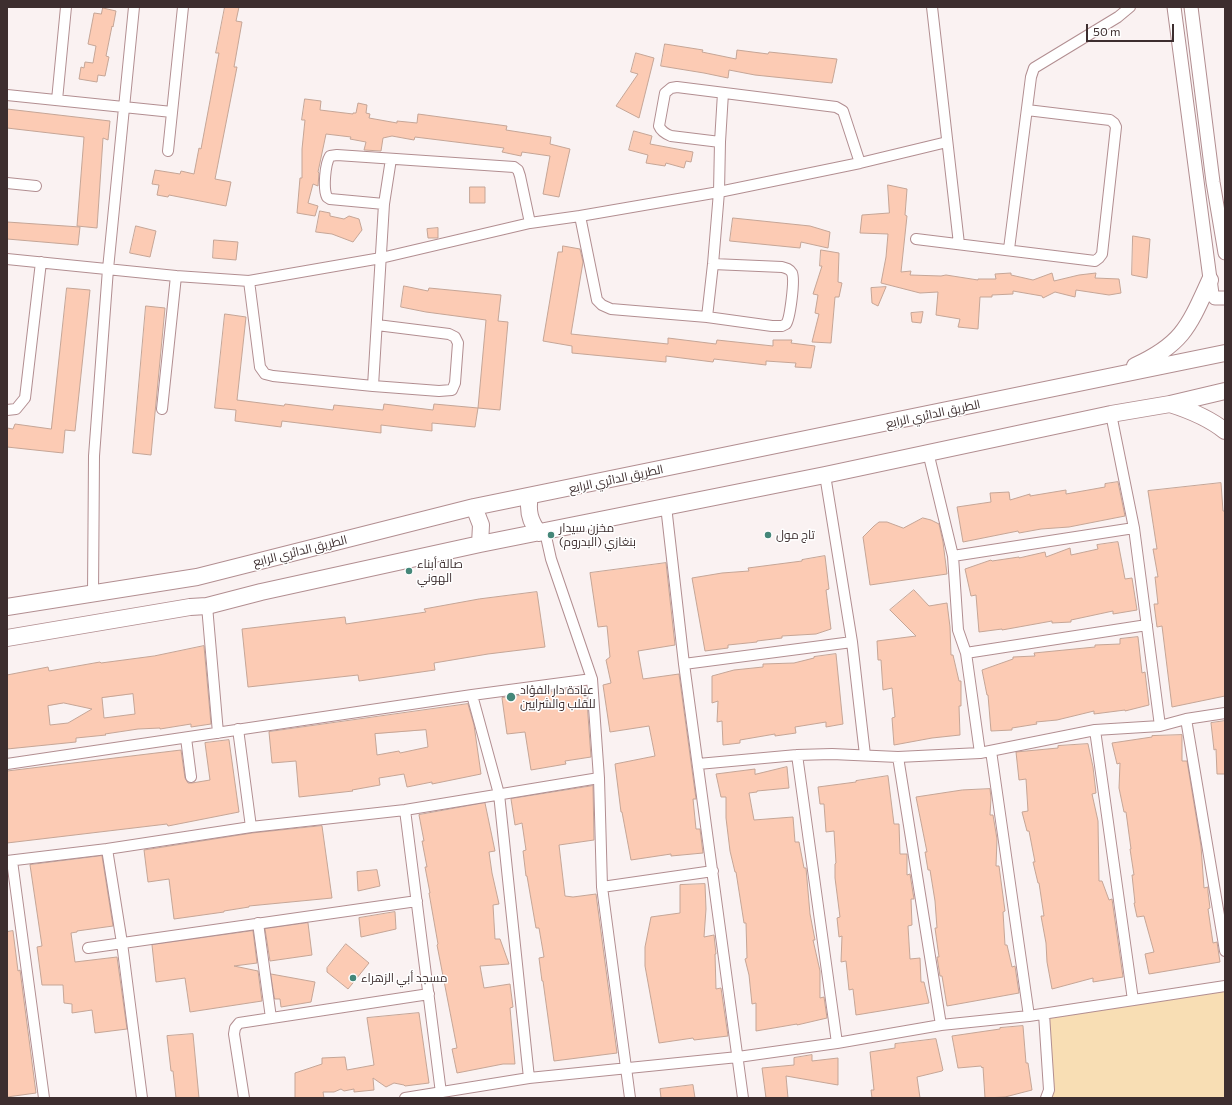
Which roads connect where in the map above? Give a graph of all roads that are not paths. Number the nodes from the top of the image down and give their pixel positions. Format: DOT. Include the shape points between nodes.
graph roads {
  1 [pos="66,7"];
  2 [pos="134,7"];
  3 [pos="183,7"];
  4 [pos="932,7"];
  5 [pos="1130,7"];
  6 [pos="1174,7"];
  7 [pos="1191,7"];
  8 [pos="723,93"];
  9 [pos="7,95"];
  10 [pos="57,100"];
  11 [pos="125,108"];
  12 [pos="1027,110"];
  13 [pos="172,112"];
  14 [pos="720,142"];
  15 [pos="947,142"];
  16 [pos="168,151"];
  17 [pos="391,159"];
  18 [pos="860,163"];
  19 [pos="7,183"];
  20 [pos="36,186"];
  21 [pos="719,192"];
  22 [pos="384,204"];
  23 [pos="580,216"];
  24 [pos="530,223"];
  25 [pos="916,239"];
  26 [pos="959,244"];
  27 [pos="1009,249"];
  28 [pos="1225,253"];
  29 [pos="381,258"];
  30 [pos="7,259"];
  31 [pos="41,262"];
  32 [pos="713,264"];
  33 [pos="108,269"];
  34 [pos="176,276"];
  35 [pos="1210,280"];
  36 [pos="249,281"];
  37 [pos="1225,298"];
  38 [pos="707,317"];
  39 [pos="377,325"];
  40 [pos="1225,353"];
  41 [pos="1108,378"];
  42 [pos="373,386"];
  43 [pos="1225,391"];
  44 [pos="1170,404"];
  45 [pos="162,408"];
  46 [pos="7,410"];
  47 [pos="1111,414"];
  48 [pos="1225,431"];
  49 [pos="928,452"];
  50 [pos="825,475"];
  51 [pos="530,496"];
  52 [pos="666,506"];
  53 [pos="474,507"];
  54 [pos="1134,528"];
  55 [pos="542,532"];
  56 [pos="480,544"];
  57 [pos="953,556"];
  58 [pos="92,594"];
  59 [pos="207,606"];
  60 [pos="7,607"];
  61 [pos="1147,625"];
  62 [pos="7,638"];
  63 [pos="852,642"];
  64 [pos="966,653"];
  65 [pos="684,664"];
  66 [pos="592,679"];
  67 [pos="472,695"];
  68 [pos="1225,713"];
  69 [pos="1186,719"];
  70 [pos="1160,726"];
  71 [pos="238,729"];
  72 [pos="1095,730"];
  73 [pos="218,733"];
  74 [pos="186,738"];
  75 [pos="991,752"];
  76 [pos="980,753"];
  77 [pos="797,755"];
  78 [pos="865,755"];
  79 [pos="898,757"];
  80 [pos="7,764"];
  81 [pos="698,764"];
  82 [pos="190,777"];
  83 [pos="599,778"];
  84 [pos="499,794"];
  85 [pos="406,810"];
  86 [pos="251,827"];
  87 [pos="107,849"];
  88 [pos="10,861"];
  89 [pos="713,871"];
  90 [pos="602,887"];
  91 [pos="417,901"];
  92 [pos="258,923"];
  93 [pos="122,943"];
  94 [pos="88,948"];
  95 [pos="1225,951"];
  96 [pos="1225,986"];
  97 [pos="429,994"];
  98 [pos="1133,1000"];
  99 [pos="1044,1014"];
  100 [pos="1029,1016"];
  101 [pos="271,1018"];
  102 [pos="941,1025"];
  103 [pos="837,1043"];
  104 [pos="738,1057"];
  105 [pos="626,1068"];
  106 [pos="529,1078"];
  107 [pos="441,1093"];
  108 [pos="44,1098"];
  109 [pos="142,1098"];
  110 [pos="244,1098"];
  111 [pos="405,1098"];
  112 [pos="630,1098"];
  113 [pos="743,1098"];
  114 [pos="1046,1098"];
  1 -- 10 [label="street"];
  2 -- 11 [label="street"];
  3 -- 13 [label="street"];
  4 -- 15 [label="street"];
  5 -- 12 [label="street" via="1034,68"];
  6 -- 35 [label="street"];
  7 -- 28 [label="street" via="1213,182"];
  8 -- 14 [label="street"];
  8 -- 14 [label="street" via="677,87 668,90 665,93 659,126 668,135"];
  8 -- 18 [label="street" via="840,109 843,111"];
  9 -- 10 [label="street"];
  10 -- 11 [label="street"];
  11 -- 13 [label="street"];
  11 -- 33 [label="street"];
  12 -- 27 [label="street"];
  12 -- 27 [label="street" via="1110,120 1114,123 1116,127 1102,254 1095,260"];
  13 -- 16 [label="street"];
  14 -- 21 [label="street"];
  15 -- 18 [label="street"];
  15 -- 26 [label="street"];
  17 -- 22 [label="street"];
  17 -- 22 [label="street" via="334,155 330,156 327,162 327,197"];
  17 -- 24 [label="street" via="516,168"];
  18 -- 21 [label="street"];
  19 -- 20 [label="street"];
  21 -- 23 [label="street"];
  21 -- 32 [label="street"];
  22 -- 29 [label="street"];
  23 -- 24 [label="street"];
  23 -- 38 [label="street" via="599,303 611,309"];
  24 -- 29 [label="street"];
  25 -- 26 [label="street"];
  26 -- 27 [label="street"];
  29 -- 36 [label="street"];
  29 -- 39 [label="street"];
  30 -- 31 [label="street"];
  31 -- 33 [label="street"];
  31 -- 46 [label="street" via="25,398 16,409"];
  32 -- 38 [label="street"];
  32 -- 38 [label="street" via="782,267 790,270 793,281 789,318 786,324 778,326"];
  33 -- 34 [label="street"];
  33 -- 58 [label="street" via="94,456"];
  34 -- 36 [label="street"];
  34 -- 45 [label="street"];
  35 -- 37 [label="street" via="1215,298"];
  35 -- 41 [label="main road" via="1190,322 1174,342 1151,358"];
  36 -- 42 [label="street" via="260,367 264,374"];
  39 -- 42 [label="street"];
  39 -- 42 [label="street" via="449,334 456,337 458,343 455,383 452,390"];
  40 -- 41 [label="main road, الطريق الدائري الرابع"];
  41 -- 51 [label="main road, الطريق الدائري الرابع"];
  43 -- 44 [label="main road"];
  44 -- 47 [label="main road"];
  44 -- 48 [label="main road" via="1183,408"];
  47 -- 49 [label="main road"];
  47 -- 54 [label="street"];
  49 -- 50 [label="main road"];
  49 -- 57 [label="street"];
  50 -- 52 [label="main road"];
  50 -- 63 [label="street"];
  51 -- 53 [label="main road, الطريق الدائري الرابع"];
  51 -- 55 [label="main road" via="529,516"];
  52 -- 55 [label="main road"];
  52 -- 65 [label="street"];
  53 -- 56 [label="main road" via="481,525"];
  53 -- 58 [label="main road, الطريق الدائري الرابع" via="197,577"];
  54 -- 57 [label="street"];
  54 -- 61 [label="street"];
  55 -- 56 [label="main road"];
  55 -- 66 [label="street"];
  56 -- 59 [label="main road"];
  57 -- 64 [label="street" via="958,630"];
  58 -- 60 [label="main road, الطريق الدائري الرابع"];
  59 -- 62 [label="main road"];
  59 -- 73 [label="street"];
  61 -- 64 [label="street"];
  61 -- 70 [label="street"];
  63 -- 65 [label="street"];
  63 -- 78 [label="street"];
  64 -- 76 [label="street"];
  65 -- 81 [label="street"];
  66 -- 67 [label="street"];
  66 -- 83 [label="street"];
  67 -- 71 [label="street"];
  67 -- 84 [label="street"];
  68 -- 69 [label="street"];
  69 -- 70 [label="street"];
  69 -- 95 [label="street"];
  70 -- 72 [label="street"];
  71 -- 73 [label="street"];
  71 -- 86 [label="street"];
  72 -- 75 [label="street"];
  72 -- 98 [label="street"];
  73 -- 74 [label="street"];
  74 -- 80 [label="street"];
  74 -- 82 [label="street"];
  75 -- 76 [label="street"];
  75 -- 100 [label="street"];
  76 -- 79 [label="street"];
  77 -- 78 [label="street"];
  77 -- 81 [label="street"];
  77 -- 103 [label="street"];
  78 -- 79 [label="street"];
  79 -- 102 [label="street"];
  81 -- 89 [label="street"];
  83 -- 84 [label="street"];
  83 -- 90 [label="street"];
  84 -- 85 [label="street"];
  84 -- 106 [label="street"];
  85 -- 86 [label="street"];
  85 -- 91 [label="street"];
  86 -- 87 [label="street"];
  87 -- 88 [label="street"];
  87 -- 93 [label="street"];
  88 -- 108 [label="street"];
  89 -- 90 [label="street"];
  89 -- 104 [label="street"];
  90 -- 105 [label="street"];
  91 -- 92 [label="street"];
  91 -- 97 [label="street"];
  92 -- 93 [label="street"];
  92 -- 101 [label="street"];
  93 -- 94 [label="street"];
  93 -- 109 [label="street"];
  96 -- 98 [label="street"];
  97 -- 101 [label="street"];
  97 -- 107 [label="street"];
  98 -- 99 [label="street"];
  99 -- 100 [label="street"];
  99 -- 114 [label="street" via="1049,1090"];
  100 -- 102 [label="street"];
  101 -- 110 [label="street" via="239,1023 235,1028"];
  102 -- 103 [label="street"];
  103 -- 104 [label="street"];
  104 -- 105 [label="street"];
  104 -- 113 [label="street"];
  105 -- 106 [label="street"];
  105 -- 112 [label="street"];
  106 -- 107 [label="street"];
  107 -- 111 [label="street"];
}
